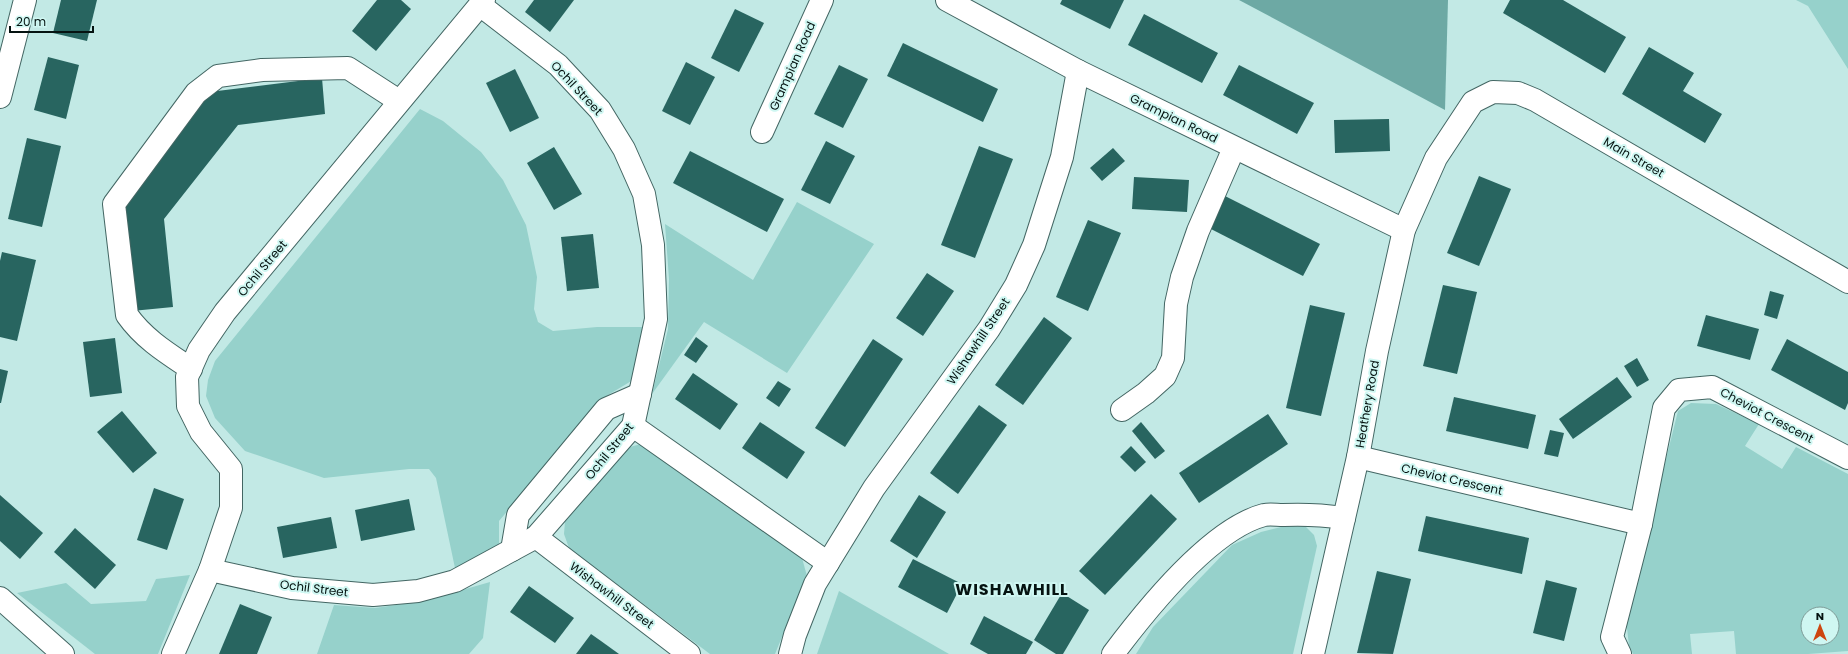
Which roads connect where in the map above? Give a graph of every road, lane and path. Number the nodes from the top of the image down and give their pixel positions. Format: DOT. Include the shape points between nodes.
graph roads {
  1 [pos="25,0"];
  2 [pos="822,0"];
  3 [pos="947,0"];
  4 [pos="482,2"];
  5 [pos="1078,71"];
  6 [pos="0,97"];
  7 [pos="399,102"];
  8 [pos="762,132"];
  9 [pos="1234,148"];
  10 [pos="1436,158"];
  11 [pos="1404,230"];
  12 [pos="1848,282"];
  13 [pos="191,368"];
  14 [pos="640,394"];
  15 [pos="1122,410"];
  16 [pos="633,426"];
  17 [pos="1358,457"];
  18 [pos="1848,458"];
  19 [pos="1344,518"];
  20 [pos="1641,524"];
  21 [pos="536,537"];
  22 [pos="512,550"];
  23 [pos="828,563"];
  24 [pos="210,570"];
  25 [pos="0,598"];
  26 [pos="63,654"];
  27 [pos="174,654"];
  28 [pos="689,654"];
  29 [pos="790,654"];
  30 [pos="1114,654"];
  31 [pos="1313,654"];
  32 [pos="1620,654"];
  1 -- 6 [label="street"];
  2 -- 8 [label="street, Grampian Road"];
  3 -- 5 [label="street, Grampian Road"];
  4 -- 7 [label="street, Ochil Street"];
  4 -- 14 [label="street, Ochil Street" via="558,66 600,110 624,149 644,194 653,245 656,319"];
  5 -- 9 [label="street, Grampian Road"];
  5 -- 23 [label="street, Wishawhill Street" via="1062,157 1034,245 1016,285 989,329 874,488"];
  7 -- 13 [label="street, Ochil Street" via="225,312 199,350"];
  7 -- 13 [label="street" via="348,68 262,70 218,76 196,93 114,204 127,315 157,346"];
  9 -- 11 [label="street, Grampian Road"];
  9 -- 15 [label="street" via="1198,231 1182,277 1176,304 1173,358 1165,376"];
  10 -- 11 [label="street, Heathery Road"];
  10 -- 12 [label="street, Main Street" via="1473,102 1493,92 1518,93 1535,100"];
  11 -- 17 [label="street, Heathery Road" via="1377,351"];
  13 -- 24 [label="street, Ochil Street" via="187,377 188,406 201,432 230,469 231,508"];
  14 -- 16 [label="street, Ochil Street"];
  14 -- 22 [label="street" via="606,409 518,515"];
  16 -- 21 [label="street, Ochil Street"];
  16 -- 23 [label="street"];
  17 -- 19 [label="street, Heathery Road"];
  17 -- 20 [label="street, Cheviot Crescent"];
  18 -- 20 [label="street, Cheviot Crescent" via="1712,386 1679,390 1664,408"];
  19 -- 30 [label="street" via="1313,514 1265,515 1233,529 1201,554 1136,623"];
  19 -- 31 [label="street, Heathery Road"];
  20 -- 32 [label="street, Cheviot Crescent" via="1612,637"];
  21 -- 22 [label="street, Ochil Street"];
  21 -- 28 [label="street, Wishawhill Street"];
  22 -- 24 [label="street, Ochil Street" via="455,581 418,591 374,595 292,588"];
  23 -- 29 [label="street, Wishawhill Street" via="815,584"];
  24 -- 27 [label="street, Ochil Street"];
  25 -- 26 [label="street"];
}
